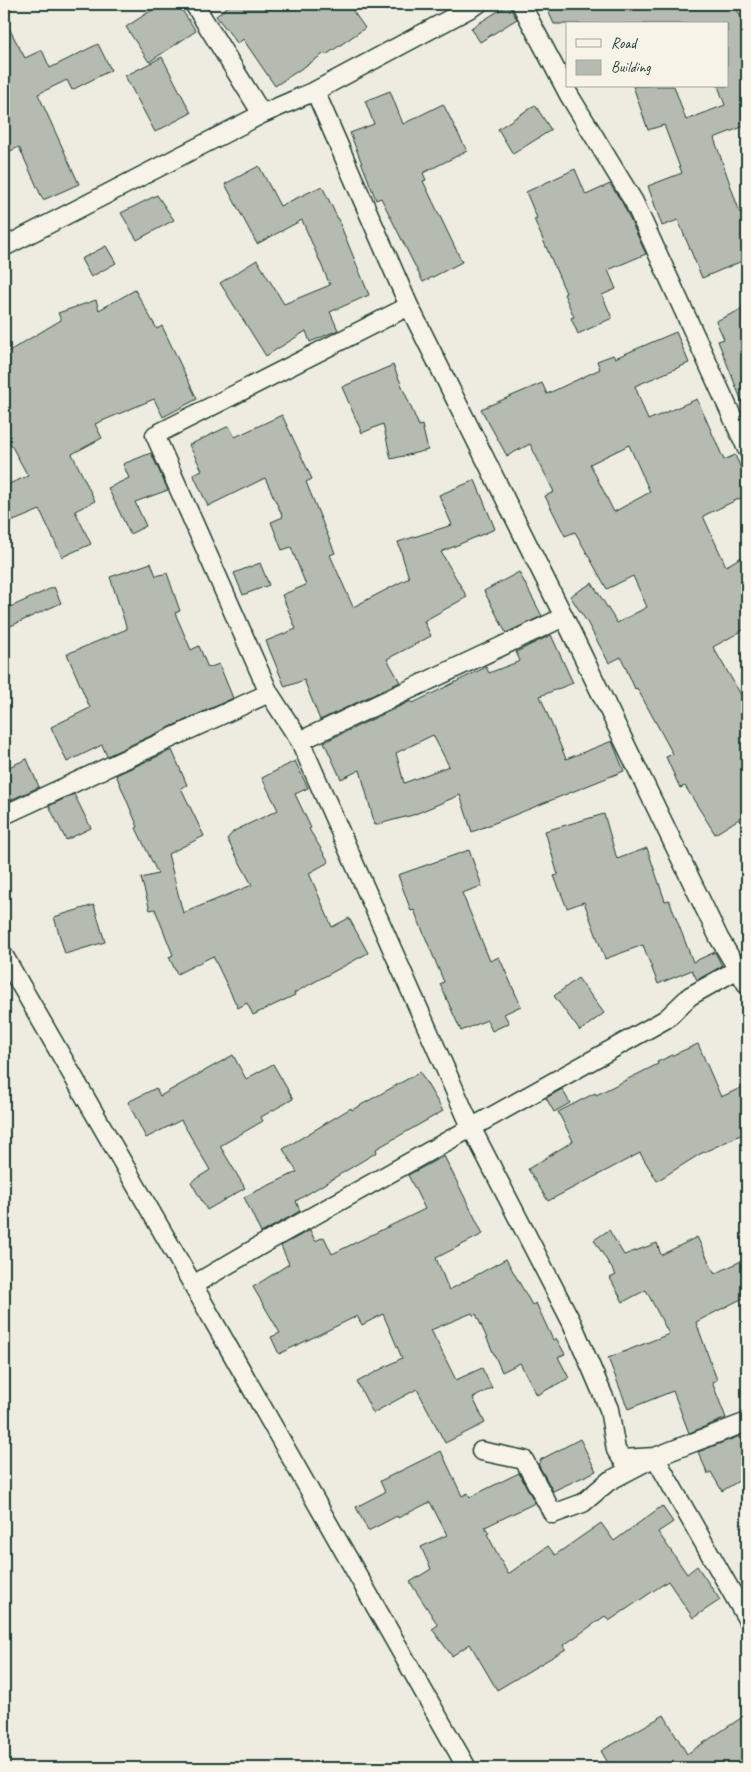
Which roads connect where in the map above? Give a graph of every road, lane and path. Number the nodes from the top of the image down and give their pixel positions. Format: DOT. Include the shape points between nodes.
graph roads {
  1 [pos="194,4"];
  2 [pos="478,4"];
  3 [pos="520,4"];
  4 [pos="315,91"];
  5 [pos="262,114"];
  6 [pos="4,247"];
  7 [pos="409,306"];
  8 [pos="747,449"];
  9 [pos="564,617"];
  10 [pos="269,693"];
  11 [pos="300,741"];
  12 [pos="4,814"];
  13 [pos="4,956"];
  14 [pos="744,973"];
  15 [pos="471,1127"];
  16 [pos="193,1285"];
  17 [pos="747,1422"];
  18 [pos="481,1451"];
  19 [pos="655,1458"];
  20 [pos="747,1619"];
  21 [pos="467,1768"];
  1 -- 5 [label="street"];
  2 -- 4 [label="street"];
  3 -- 8 [label="street" via="569,95 634,202"];
  4 -- 5 [label="street"];
  4 -- 7 [label="street"];
  5 -- 6 [label="street"];
  7 -- 9 [label="street"];
  7 -- 10 [label="street" via="155,435"];
  9 -- 11 [label="street"];
  9 -- 14 [label="street" via="719,938"];
  10 -- 11 [label="street"];
  10 -- 12 [label="street"];
  11 -- 15 [label="street"];
  13 -- 16 [label="street"];
  14 -- 15 [label="street" via="690,996 666,1019"];
  15 -- 16 [label="street"];
  15 -- 19 [label="street" via="572,1323 609,1409 616,1450 622,1460"];
  16 -- 21 [label="street"];
  17 -- 19 [label="street"];
  18 -- 19 [label="street" via="524,1460 553,1514 583,1503 609,1481"];
  19 -- 20 [label="street"];
}
